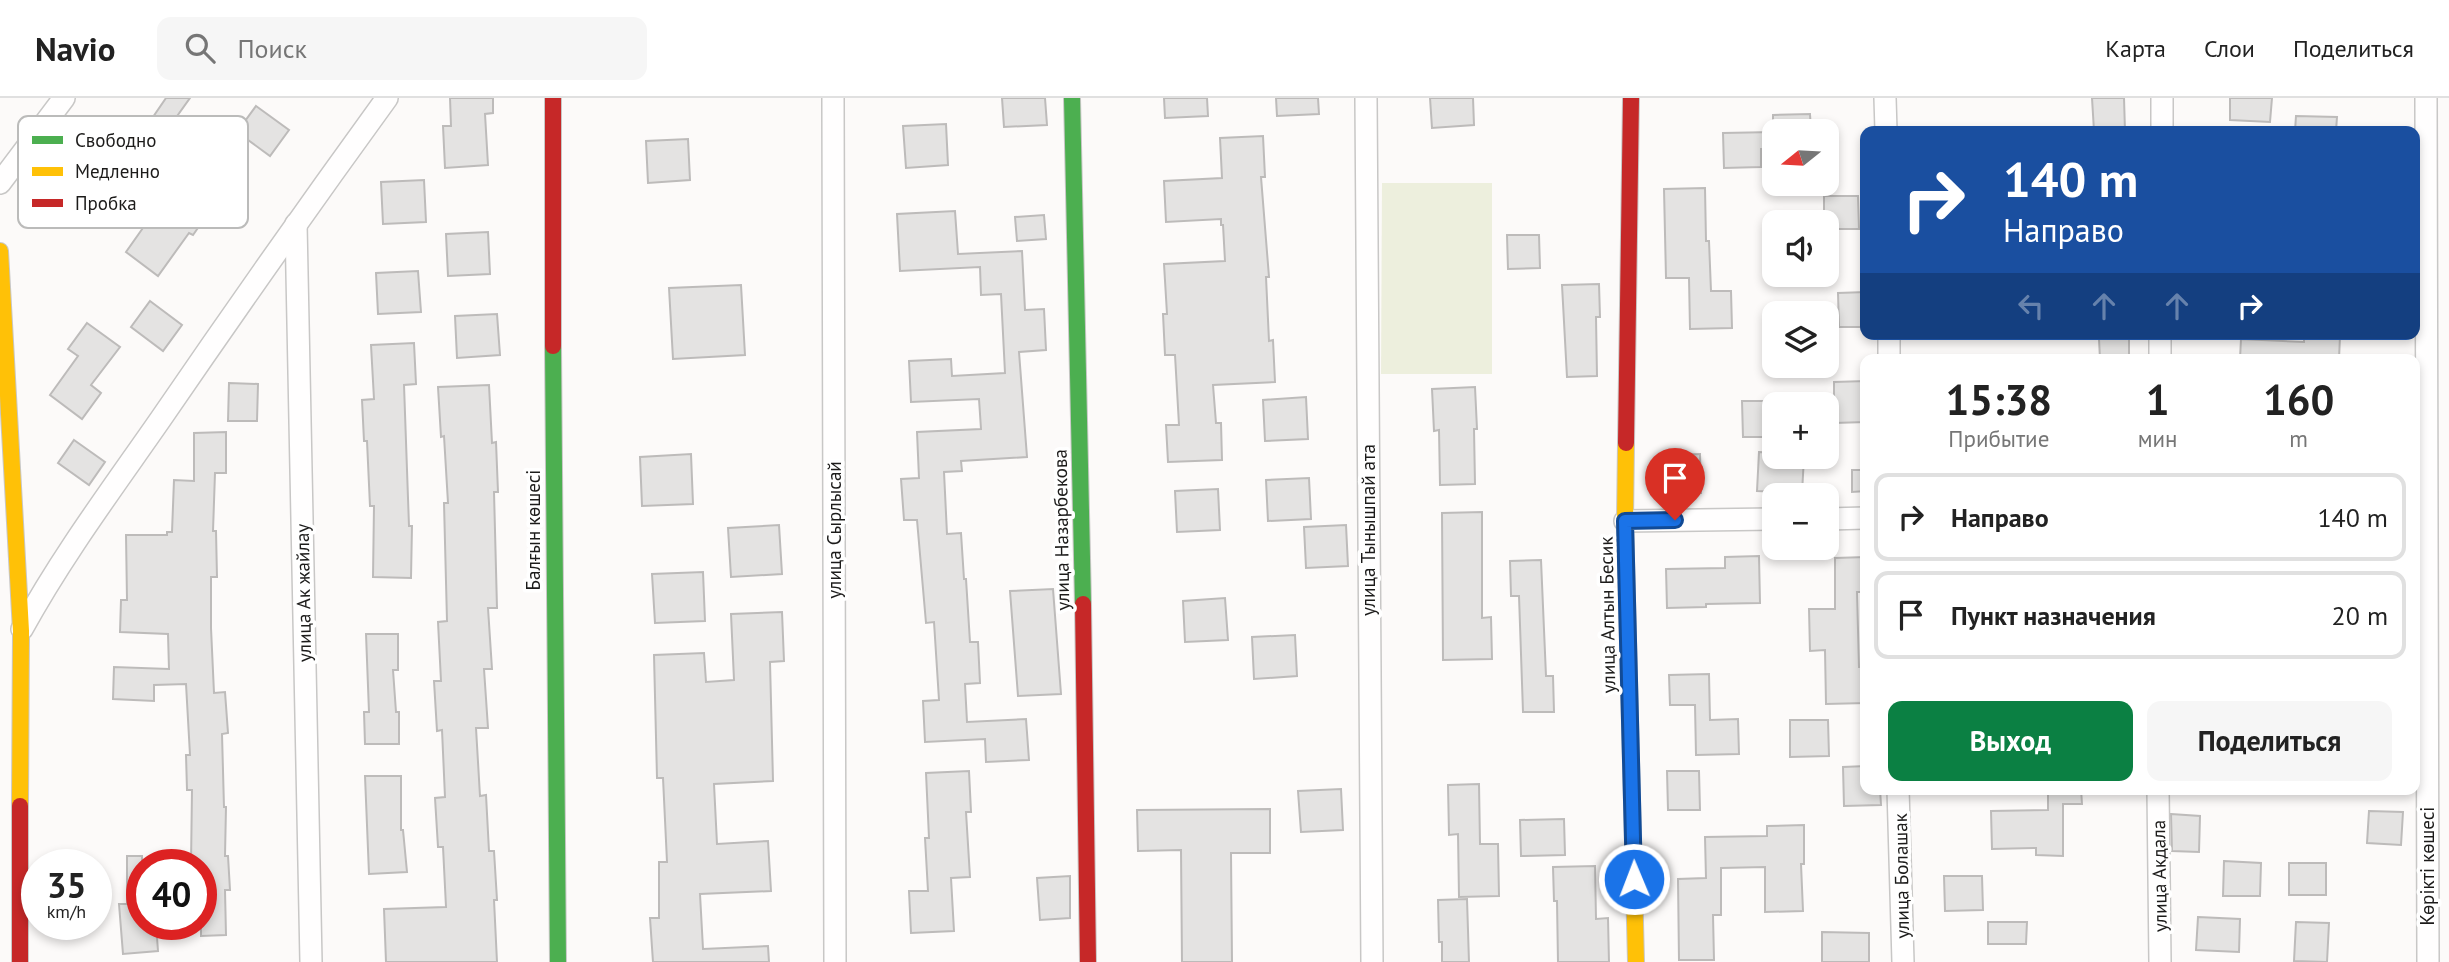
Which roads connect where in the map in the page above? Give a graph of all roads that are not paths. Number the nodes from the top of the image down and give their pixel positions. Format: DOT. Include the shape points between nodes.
graph roads {
  1 [pos="64,98"];
  2 [pos="387,98"];
  3 [pos="553,98"];
  4 [pos="833,98"];
  5 [pos="1072,98"];
  6 [pos="1366,98"];
  7 [pos="1631,98"];
  8 [pos="1885,98"];
  9 [pos="2162,98"];
  10 [pos="2426,98"];
  11 [pos="50,116"];
  12 [pos="1886,126"];
  13 [pos="2162,126"];
  14 [pos="18,159"];
  15 [pos="0,183"];
  16 [pos="296,223"];
  17 [pos="0,251"];
  18 [pos="1860,518"];
  19 [pos="1762,519"];
  20 [pos="1839,519"];
  21 [pos="1625,521"];
  22 [pos="20,631"];
  23 [pos="1898,795"];
  24 [pos="2158,795"];
  25 [pos="20,962"];
  26 [pos="311,962"];
  27 [pos="558,962"];
  28 [pos="835,962"];
  29 [pos="1088,962"];
  30 [pos="1372,962"];
  31 [pos="1636,962"];
  32 [pos="1903,962"];
  33 [pos="2160,962"];
  34 [pos="2428,962"];
  1 -- 11 [label="street"];
  2 -- 16 [label="street"];
  3 -- 27 [label="street, Балғын көшесі"];
  4 -- 28 [label="street, улица Сырлысай"];
  5 -- 29 [label="street, улица Назарбекова"];
  6 -- 30 [label="street, улица Тынышпай ата"];
  7 -- 21 [label="street, улица Алтын Бесик"];
  8 -- 12 [label="street"];
  9 -- 13 [label="street"];
  10 -- 34 [label="street, Көрікті көшесі"];
  14 -- 15 [label="street"];
  16 -- 22 [label="street" via="83,529"];
  16 -- 26 [label="street, улица Ак жайлау"];
  17 -- 22 [label="street"];
  18 -- 20 [label="street"];
  19 -- 21 [label="street"];
  21 -- 31 [label="street, улица Алтын Бесик"];
  22 -- 25 [label="street"];
  23 -- 32 [label="street, улица Болашак"];
  24 -- 33 [label="street, улица Акдала"];
}
